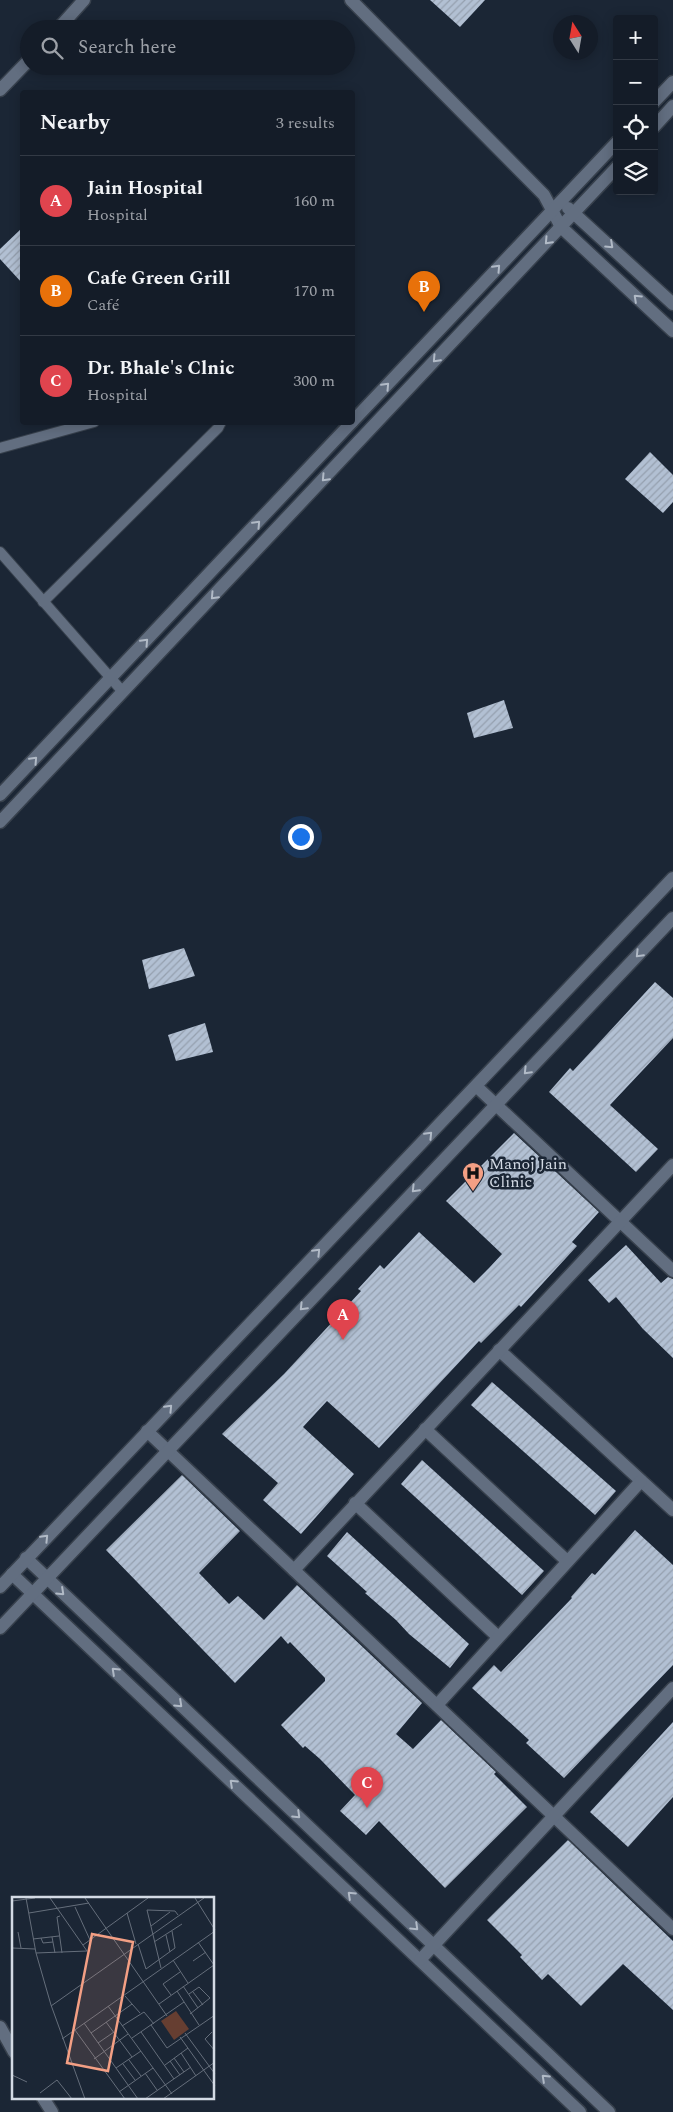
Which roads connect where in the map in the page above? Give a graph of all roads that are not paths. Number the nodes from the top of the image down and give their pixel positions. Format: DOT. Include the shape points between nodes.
graph roads {
  1 [pos="84,0"];
  2 [pos="351,0"];
  3 [pos="66,20"];
  4 [pos="20,69"];
  5 [pos="673,82"];
  6 [pos="0,90"];
  7 [pos="658,98"];
  8 [pos="673,106"];
  9 [pos="658,123"];
  10 [pos="613,146"];
  11 [pos="613,171"];
  12 [pos="556,206"];
  13 [pos="575,213"];
  14 [pos="561,227"];
  15 [pos="673,304"];
  16 [pos="673,332"];
  17 [pos="355,419"];
  18 [pos="83,425"];
  19 [pos="220,425"];
  20 [pos="349,425"];
  21 [pos="0,448"];
  22 [pos="0,552"];
  23 [pos="43,602"];
  24 [pos="110,679"];
  25 [pos="123,692"];
  26 [pos="0,795"];
  27 [pos="0,822"];
  28 [pos="673,878"];
  29 [pos="673,918"];
  30 [pos="476,1086"];
  31 [pos="496,1105"];
  32 [pos="673,1165"];
  33 [pos="620,1222"];
  34 [pos="673,1271"];
  35 [pos="499,1350"];
  36 [pos="425,1429"];
  37 [pos="147,1431"];
  38 [pos="167,1450"];
  39 [pos="641,1481"];
  40 [pos="354,1503"];
  41 [pos="673,1510"];
  42 [pos="26,1558"];
  43 [pos="567,1561"];
  44 [pos="294,1570"];
  45 [pos="12,1574"];
  46 [pos="46,1578"];
  47 [pos="0,1587"];
  48 [pos="33,1594"];
  49 [pos="0,1628"];
  50 [pos="497,1636"];
  51 [pos="673,1688"];
  52 [pos="436,1705"];
  53 [pos="553,1816"];
  54 [pos="673,1929"];
  55 [pos="433,1944"];
  56 [pos="420,1960"];
  57 [pos="0,2027"];
  58 [pos="12,2048"];
  59 [pos="44,2100"];
  60 [pos="52,2112"];
  61 [pos="580,2112"];
  62 [pos="610,2112"];
  1 -- 3 [label="street"];
  2 -- 12 [label="street"];
  4 -- 6 [label="street"];
  5 -- 7 [label="street"];
  8 -- 9 [label="street"];
  10 -- 12 [label="street"];
  11 -- 13 [label="street"];
  12 -- 13 [label="street"];
  12 -- 14 [label="street"];
  17 -- 12 [label="street, one-way"];
  13 -- 14 [label="street"];
  13 -- 15 [label="street, one-way"];
  16 -- 14 [label="street, one-way"];
  14 -- 25 [label="street, one-way"];
  18 -- 21 [label="lane"];
  19 -- 23 [label="lane"];
  24 -- 20 [label="street, one-way"];
  22 -- 23 [label="lane"];
  23 -- 24 [label="lane"];
  24 -- 25 [label="lane"];
  26 -- 24 [label="street, one-way"];
  25 -- 27 [label="street"];
  28 -- 30 [label="street"];
  29 -- 31 [label="street, one-way"];
  30 -- 31 [label="street"];
  37 -- 30 [label="street, one-way"];
  31 -- 33 [label="street"];
  31 -- 38 [label="street, one-way"];
  32 -- 33 [label="street"];
  33 -- 34 [label="street"];
  33 -- 35 [label="street"];
  35 -- 36 [label="street"];
  35 -- 39 [label="street"];
  36 -- 40 [label="street"];
  36 -- 43 [label="street"];
  37 -- 38 [label="street"];
  42 -- 37 [label="street, one-way"];
  38 -- 44 [label="street"];
  38 -- 46 [label="street"];
  39 -- 41 [label="street"];
  39 -- 43 [label="street"];
  40 -- 44 [label="street"];
  40 -- 50 [label="street"];
  42 -- 45 [label="street"];
  42 -- 46 [label="street"];
  43 -- 50 [label="street"];
  44 -- 52 [label="street"];
  45 -- 47 [label="street"];
  45 -- 48 [label="street"];
  46 -- 48 [label="street"];
  46 -- 55 [label="street, one-way"];
  48 -- 49 [label="street"];
  56 -- 48 [label="street, one-way"];
  50 -- 52 [label="street"];
  51 -- 53 [label="street"];
  52 -- 53 [label="street"];
  53 -- 54 [label="street"];
  53 -- 55 [label="street"];
  55 -- 56 [label="street"];
  55 -- 62 [label="street"];
  61 -- 56 [label="street, one-way"];
  57 -- 58 [label="street"];
  59 -- 60 [label="street"];
}
